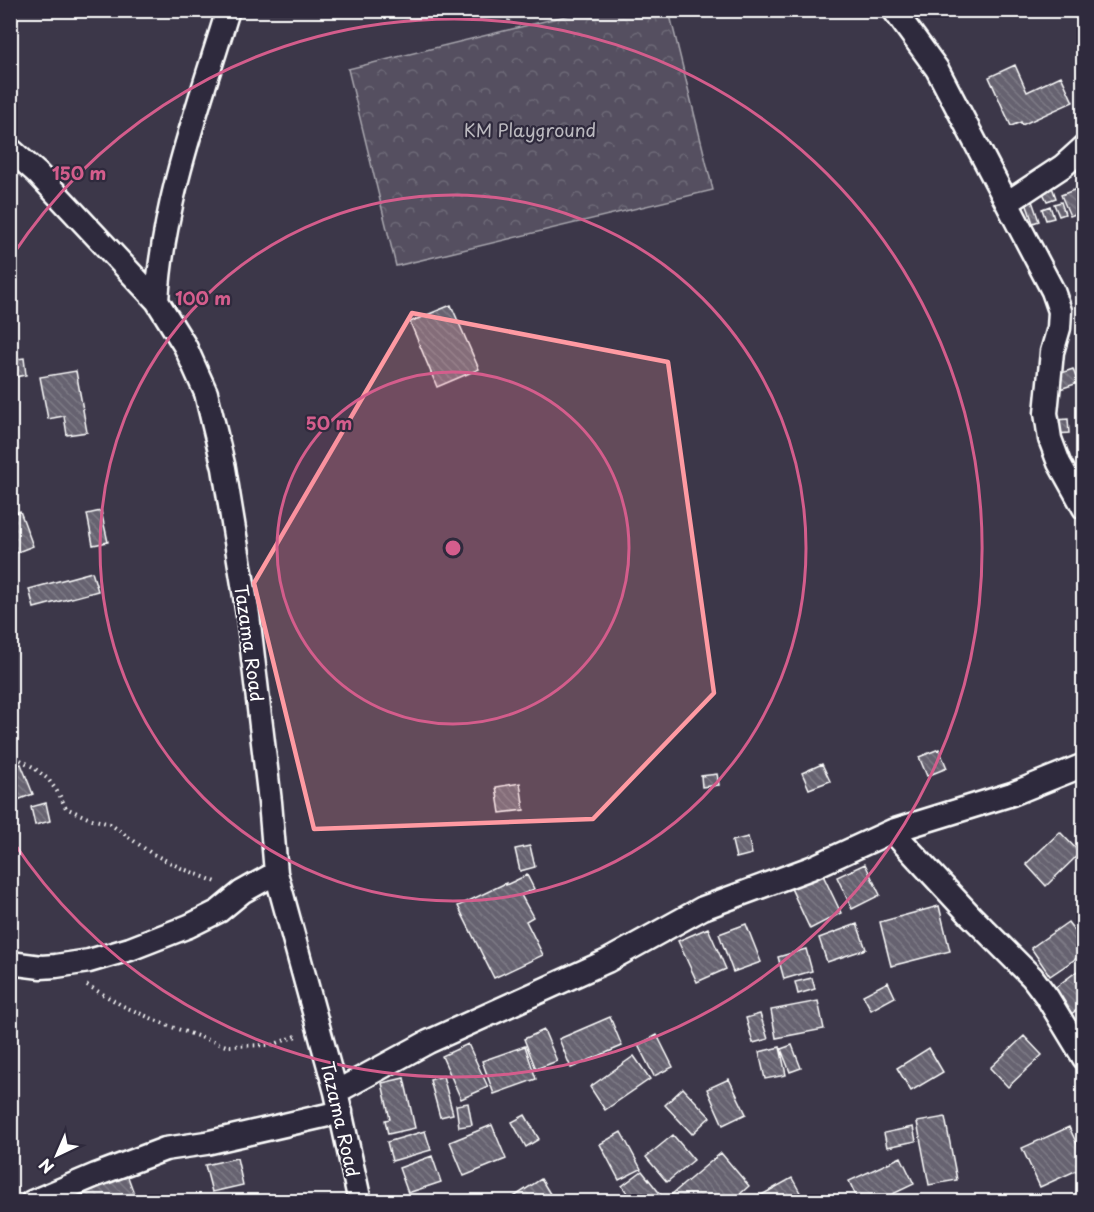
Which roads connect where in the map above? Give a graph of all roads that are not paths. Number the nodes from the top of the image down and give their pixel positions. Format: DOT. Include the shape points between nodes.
graph roads {
  1 [pos="228,10"];
  2 [pos="894,10"];
  3 [pos="1083,147"];
  4 [pos="10,149"];
  5 [pos="1007,203"];
  6 [pos="157,301"];
  7 [pos="1083,508"];
  8 [pos="1083,765"];
  9 [pos="892,831"];
  10 [pos="276,873"];
  11 [pos="10,963"];
  12 [pos="1083,1058"];
  13 [pos="339,1102"];
  14 [pos="32,1202"];
  15 [pos="360,1202"];
  1 -- 6 [label="street" via="166,227"];
  2 -- 5 [label="street" via="937,69"];
  3 -- 5 [label="street" via="1063,166"];
  4 -- 6 [label="street, Tazama Road"];
  5 -- 7 [label="street" via="1060,311 1046,413 1059,463"];
  6 -- 10 [label="street, Tazama Road" via="185,346 206,393 224,468 248,615"];
  8 -- 9 [label="street" via="1012,794"];
  9 -- 12 [label="street" via="1032,977"];
  9 -- 13 [label="street" via="811,868 703,908 607,962 428,1042"];
  10 -- 11 [label="street" via="242,892 219,911 130,949 56,966"];
  10 -- 13 [label="street, Tazama Road"];
  13 -- 14 [label="street" via="206,1143 165,1149"];
  13 -- 15 [label="street, Tazama Road"];
}
